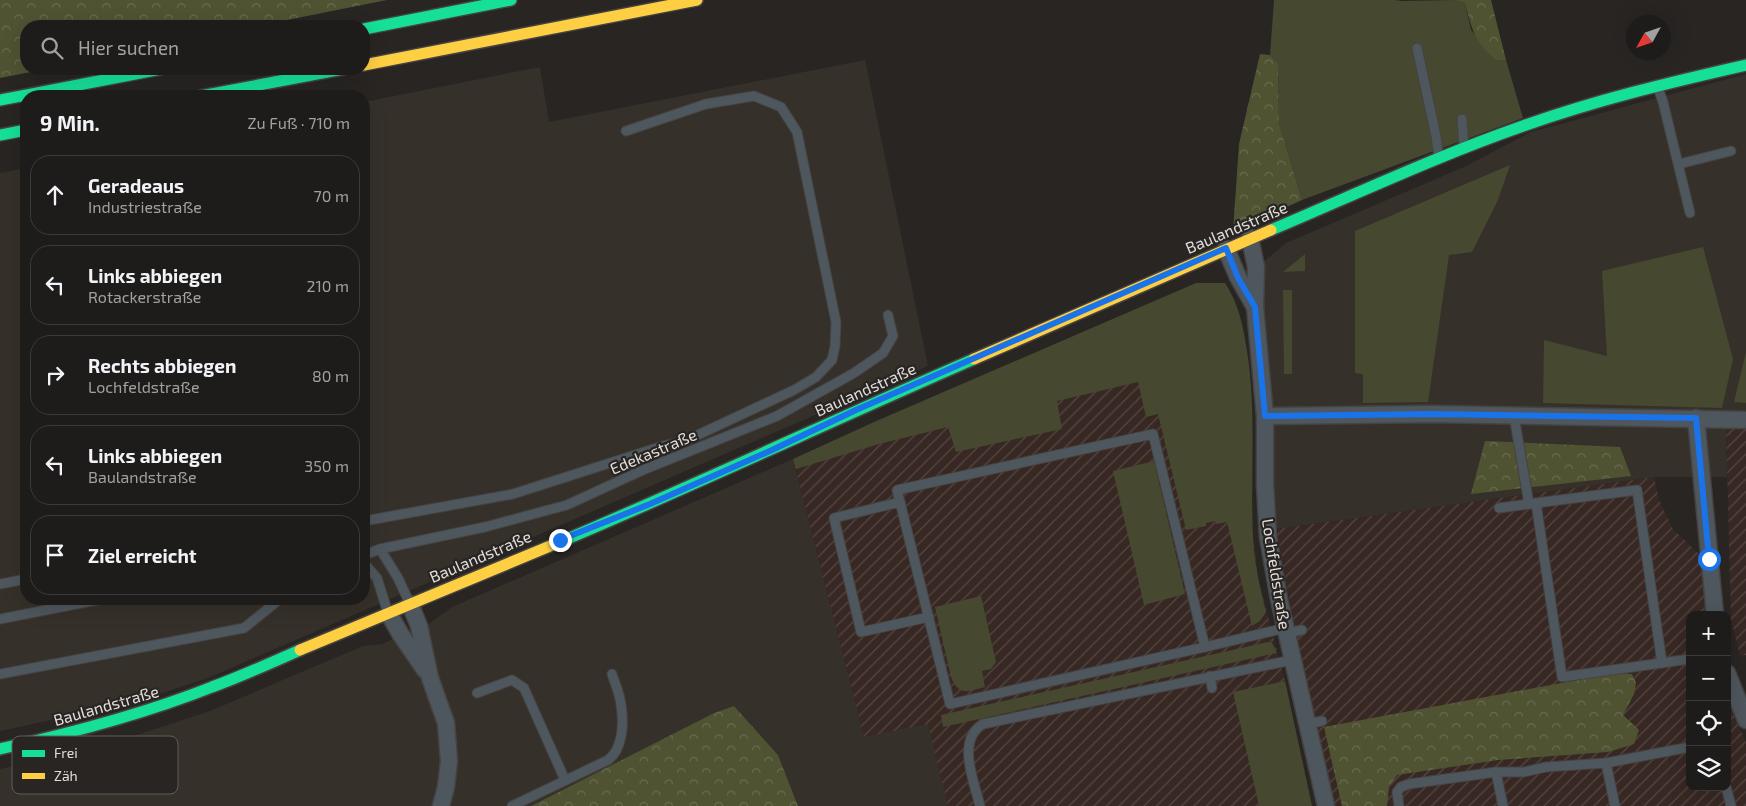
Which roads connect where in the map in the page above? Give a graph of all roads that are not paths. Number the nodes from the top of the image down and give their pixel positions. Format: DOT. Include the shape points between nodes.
graph roads {
  1 [pos="512,0"];
  2 [pos="697,0"];
  3 [pos="370,28"];
  4 [pos="1417,48"];
  5 [pos="370,64"];
  6 [pos="1746,65"];
  7 [pos="130,75"];
  8 [pos="312,75"];
  9 [pos="1657,85"];
  10 [pos="52,90"];
  11 [pos="233,90"];
  12 [pos="20,96"];
  13 [pos="0,100"];
  14 [pos="1462,119"];
  15 [pos="20,131"];
  16 [pos="626,131"];
  17 [pos="0,135"];
  18 [pos="1464,150"];
  19 [pos="1731,151"];
  20 [pos="1439,159"];
  21 [pos="1678,164"];
  22 [pos="1690,213"];
  23 [pos="1250,238"];
  24 [pos="1226,248"];
  25 [pos="1255,307"];
  26 [pos="888,315"];
  27 [pos="1265,416"];
  28 [pos="1514,416"];
  29 [pos="1696,418"];
  30 [pos="1746,420"];
  31 [pos="900,502"];
  32 [pos="1533,504"];
  33 [pos="1499,508"];
  34 [pos="370,520"];
  35 [pos="380,549"];
  36 [pos="370,553"];
  37 [pos="370,570"];
  38 [pos="20,580"];
  39 [pos="0,584"];
  40 [pos="410,604"];
  41 [pos="71,605"];
  42 [pos="273,605"];
  43 [pos="1715,611"];
  44 [pos="388,614"];
  45 [pos="929,617"];
  46 [pos="0,619"];
  47 [pos="1291,630"];
  48 [pos="1205,647"];
  49 [pos="1292,660"];
  50 [pos="1686,660"];
  51 [pos="1662,663"];
  52 [pos="0,674"];
  53 [pos="612,674"];
  54 [pos="1210,676"];
  55 [pos="430,678"];
  56 [pos="1731,683"];
  57 [pos="1212,688"];
  58 [pos="477,693"];
  59 [pos="1746,720"];
  60 [pos="58,736"];
  61 [pos="1686,748"];
  62 [pos="1606,763"];
  63 [pos="1496,772"];
  64 [pos="565,780"];
  65 [pos="1727,791"];
  66 [pos="441,806"];
  67 [pos="512,806"];
  68 [pos="980,806"];
  69 [pos="1326,806"];
  70 [pos="1399,806"];
  71 [pos="1503,806"];
  72 [pos="1616,806"];
  73 [pos="1731,806"];
  1 -- 3 [label="main road"];
  2 -- 5 [label="main road"];
  4 -- 20 [label="lane"];
  6 -- 9 [label="main road, Baulandstraße"];
  7 -- 10 [label="main road"];
  8 -- 11 [label="main road"];
  9 -- 18 [label="main road, Baulandstraße" via="1523,126"];
  9 -- 21 [label="lane"];
  12 -- 13 [label="main road"];
  14 -- 18 [label="lane"];
  15 -- 17 [label="main road"];
  16 -- 34 [label="lane" via="706,104 754,96 781,107 797,132 834,312 836,346 832,360 816,377 794,390 685,441 513,494"];
  18 -- 20 [label="main road, Baulandstraße"];
  19 -- 21 [label="lane"];
  20 -- 23 [label="main road, Baulandstraße"];
  21 -- 22 [label="lane"];
  23 -- 24 [label="main road, Baulandstraße"];
  23 -- 25 [label="street, Lochfeldstraße" via="1256,267"];
  24 -- 25 [label="street, Lochfeldstraße"];
  24 -- 40 [label="main road, Baulandstraße" via="650,504"];
  25 -- 27 [label="street, Lochfeldstraße"];
  26 -- 35 [label="lane, Edekastraße" via="893,336 883,353 777,416 643,470 568,505 485,527"];
  27 -- 28 [label="street"];
  27 -- 47 [label="street, Lochfeldstraße" via="1268,537 1272,566"];
  28 -- 29 [label="street"];
  28 -- 32 [label="lane"];
  29 -- 30 [label="street"];
  29 -- 43 [label="street"];
  31 -- 45 [label="lane"];
  31 -- 45 [label="lane" via="834,518 861,632"];
  31 -- 48 [label="lane" via="897,490 1153,434"];
  32 -- 33 [label="lane"];
  32 -- 51 [label="lane" via="1562,678"];
  32 -- 51 [label="lane" via="1637,490"];
  35 -- 36 [label="lane, Edekastraße"];
  35 -- 40 [label="lane"];
  37 -- 44 [label="lane" via="377,578"];
  38 -- 39 [label="lane"];
  40 -- 44 [label="main road, Baulandstraße"];
  40 -- 55 [label="street" via="419,626"];
  41 -- 46 [label="lane"];
  42 -- 52 [label="lane" via="244,628"];
  44 -- 55 [label="street"];
  44 -- 60 [label="main road, Baulandstraße" via="164,706"];
  45 -- 48 [label="lane" via="950,704"];
  47 -- 48 [label="lane"];
  47 -- 49 [label="street, Lochfeldstraße"];
  49 -- 54 [label="lane"];
  49 -- 69 [label="street, Lochfeldstraße" via="1315,722"];
  50 -- 51 [label="lane"];
  53 -- 64 [label="lane" via="621,705 620,743 615,755"];
  54 -- 57 [label="lane"];
  54 -- 68 [label="lane" via="983,724 975,729 968,748"];
  55 -- 66 [label="street" via="446,722 449,761"];
  56 -- 59 [label="street"];
  58 -- 64 [label="lane" via="512,680 524,688"];
  61 -- 62 [label="lane"];
  62 -- 63 [label="lane"];
  62 -- 72 [label="lane"];
  63 -- 70 [label="lane" via="1409,784 1398,792"];
  63 -- 71 [label="lane"];
  64 -- 67 [label="lane"];
  65 -- 73 [label="lane"];
}
